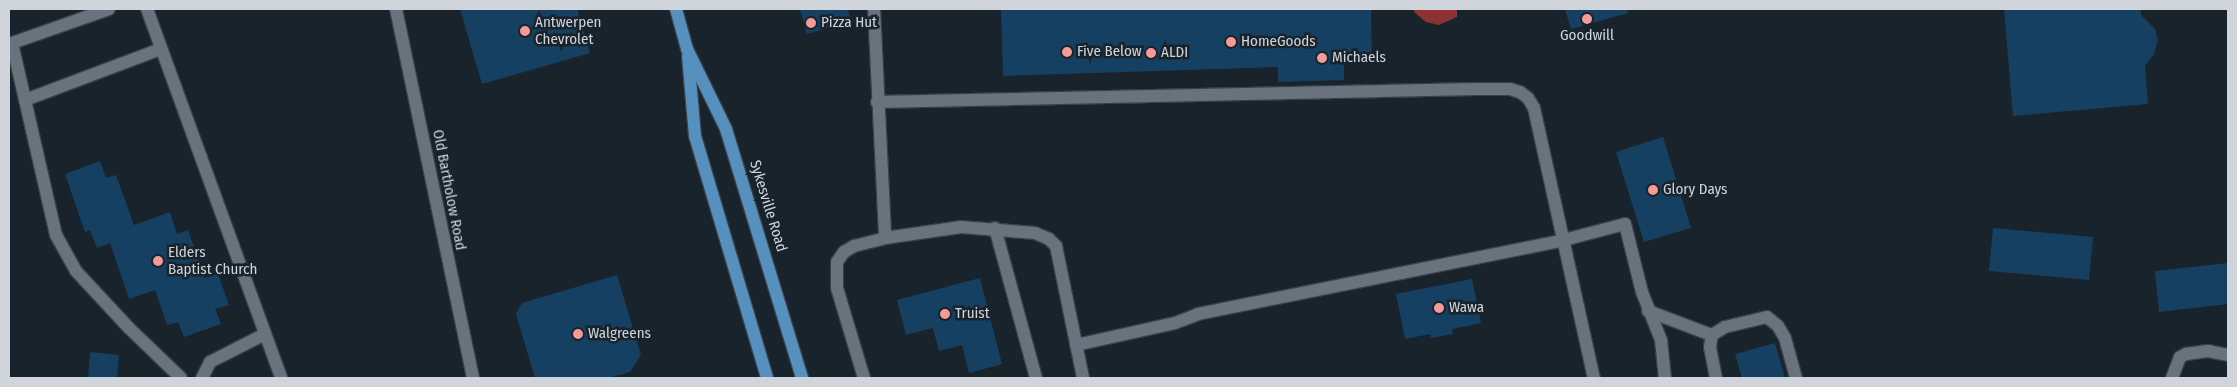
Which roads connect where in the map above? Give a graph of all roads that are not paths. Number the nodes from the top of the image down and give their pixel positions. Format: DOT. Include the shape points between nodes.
graph roads {
  1 [pos="109,9"];
  2 [pos="146,9"];
  3 [pos="396,9"];
  4 [pos="676,9"];
  5 [pos="874,9"];
  6 [pos="161,49"];
  7 [pos="687,49"];
  8 [pos="25,100"];
  9 [pos="877,102"];
  10 [pos="995,228"];
  11 [pos="885,238"];
  12 [pos="1564,240"];
  13 [pos="1648,311"];
  14 [pos="266,334"];
  15 [pos="1712,335"];
  16 [pos="1076,345"];
  17 [pos="2228,355"];
  18 [pos="181,378"];
  19 [pos="202,378"];
  20 [pos="281,378"];
  21 [pos="472,378"];
  22 [pos="766,378"];
  23 [pos="802,378"];
  24 [pos="864,378"];
  25 [pos="1036,378"];
  26 [pos="1083,378"];
  27 [pos="1594,378"];
  28 [pos="1665,378"];
  29 [pos="1716,378"];
  30 [pos="1796,378"];
  31 [pos="2172,378"];
  1 -- 8 [label="street" via="12,43"];
  2 -- 6 [label="street"];
  3 -- 21 [label="street, Old Bartholow Road"];
  4 -- 7 [label="main road, Sykesville Road"];
  5 -- 9 [label="street"];
  6 -- 8 [label="street"];
  6 -- 14 [label="street"];
  7 -- 22 [label="main road, Sykesville Road" via="695,136"];
  7 -- 23 [label="main road, Sykesville Road" via="726,129"];
  8 -- 18 [label="street" via="56,234 72,263 129,328"];
  9 -- 11 [label="street"];
  9 -- 12 [label="street" via="1510,89 1528,98 1534,108"];
  10 -- 11 [label="street" via="961,227"];
  10 -- 16 [label="street" via="1035,233 1056,246"];
  10 -- 25 [label="street"];
  11 -- 24 [label="street" via="844,252 835,273"];
  12 -- 13 [label="street" via="1625,224"];
  12 -- 16 [label="street" via="1198,314 1175,323"];
  12 -- 27 [label="street"];
  13 -- 15 [label="street"];
  13 -- 28 [label="street" via="1661,340"];
  14 -- 19 [label="street" via="210,362"];
  14 -- 20 [label="street"];
  15 -- 29 [label="street" via="1710,347"];
  15 -- 30 [label="street" via="1725,327 1767,317 1785,338"];
  16 -- 26 [label="street"];
  17 -- 31 [label="street" via="2208,351 2186,354 2180,357"];
}
